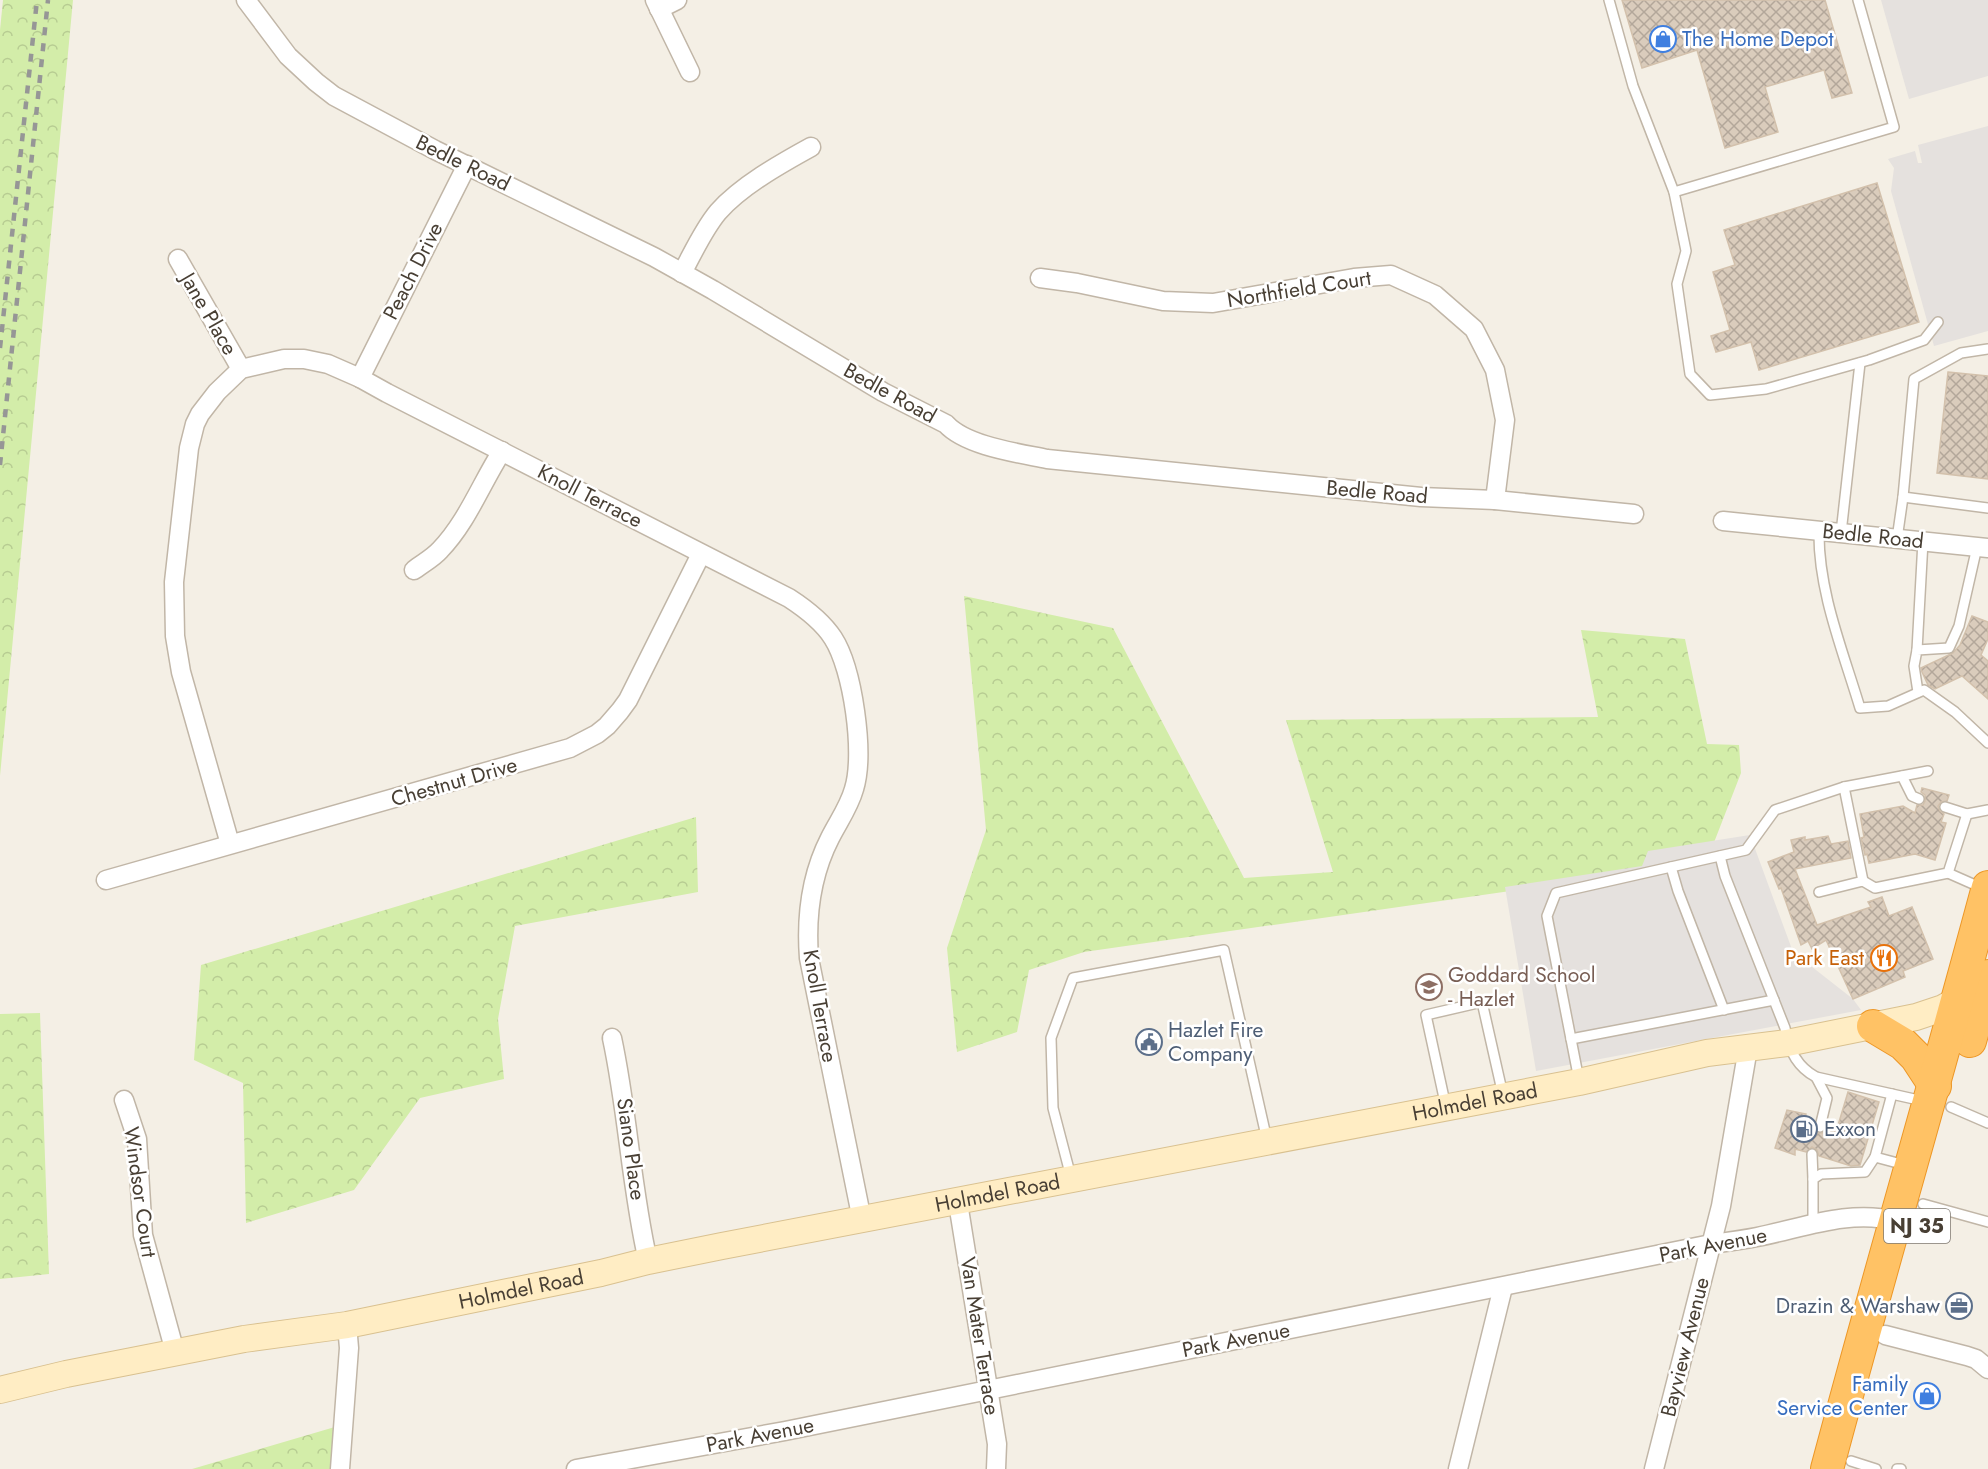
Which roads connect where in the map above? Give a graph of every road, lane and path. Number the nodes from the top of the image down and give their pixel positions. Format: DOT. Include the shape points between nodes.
graph roads {
  1 [pos="246,0"];
  2 [pos="677,0"];
  3 [pos="1609,0"];
  4 [pos="1858,0"];
  5 [pos="657,4"];
  6 [pos="690,72"];
  7 [pos="811,147"];
  8 [pos="467,165"];
  9 [pos="1674,192"];
  10 [pos="178,259"];
  11 [pos="681,273"];
  12 [pos="1040,278"];
  13 [pos="1938,322"];
  14 [pos="1988,349"];
  15 [pos="1860,363"];
  16 [pos="241,369"];
  17 [pos="360,378"];
  18 [pos="502,451"];
  19 [pos="1903,498"];
  20 [pos="1495,500"];
  21 [pos="1988,508"];
  22 [pos="1634,514"];
  23 [pos="1722,521"];
  24 [pos="1819,531"];
  25 [pos="1841,533"];
  26 [pos="1897,539"];
  27 [pos="1923,542"];
  28 [pos="1982,548"];
  29 [pos="701,554"];
  30 [pos="414,570"];
  31 [pos="1917,650"];
  32 [pos="1918,692"];
  33 [pos="1988,743"];
  34 [pos="1928,771"];
  35 [pos="1902,776"];
  36 [pos="1844,787"];
  37 [pos="1919,799"];
  38 [pos="1946,807"];
  39 [pos="1988,810"];
  40 [pos="1967,814"];
  41 [pos="230,844"];
  42 [pos="1720,856"];
  43 [pos="1671,867"];
  44 [pos="1948,873"];
  45 [pos="106,880"];
  46 [pos="1863,881"];
  47 [pos="1987,889"];
  48 [pos="1819,892"];
  49 [pos="1987,981"];
  50 [pos="1959,999"];
  51 [pos="1774,1000"];
  52 [pos="1724,1010"];
  53 [pos="1873,1026"];
  54 [pos="612,1038"];
  55 [pos="1571,1039"];
  56 [pos="1787,1043"];
  57 [pos="1748,1048"];
  58 [pos="1816,1077"];
  59 [pos="1579,1082"];
  60 [pos="1892,1094"];
  61 [pos="1504,1097"];
  62 [pos="1939,1099"];
  63 [pos="124,1100"];
  64 [pos="1446,1108"];
  65 [pos="1988,1124"];
  66 [pos="1820,1127"];
  67 [pos="1268,1142"];
  68 [pos="1812,1154"];
  69 [pos="1875,1158"];
  70 [pos="1912,1167"];
  71 [pos="1813,1179"];
  72 [pos="1072,1180"];
  73 [pos="958,1203"];
  74 [pos="1923,1204"];
  75 [pos="862,1220"];
  76 [pos="1896,1221"];
  77 [pos="1988,1222"];
  78 [pos="1813,1224"];
  79 [pos="1711,1244"];
  80 [pos="648,1261"];
  81 [pos="1503,1287"];
  82 [pos="347,1325"];
  83 [pos="1885,1335"];
  84 [pos="175,1352"];
  85 [pos="1988,1369"];
  86 [pos="988,1389"];
  87 [pos="0,1390"];
  88 [pos="1851,1467"];
  89 [pos="340,1469"];
  90 [pos="576,1469"];
  91 [pos="996,1469"];
  92 [pos="1458,1469"];
  93 [pos="1654,1469"];
  1 -- 8 [label="street, Bedle Road" via="288,56 334,96"];
  2 -- 5 [label="street"];
  3 -- 9 [label="lane" via="1633,86"];
  4 -- 9 [label="lane" via="1894,127"];
  5 -- 6 [label="street"];
  7 -- 11 [label="street" via="730,200"];
  8 -- 11 [label="street, Bedle Road"];
  8 -- 17 [label="street, Peach Drive"];
  9 -- 15 [label="lane" via="1686,251 1677,284 1690,374 1710,395 1766,389"];
  10 -- 16 [label="street, Jane Place"];
  11 -- 20 [label="street, Bedle Road" via="953,431 1004,450 1047,459 1411,496"];
  12 -- 20 [label="street, Northfield Court" via="1163,301 1213,303 1354,278 1391,276 1435,295 1474,329 1496,370 1505,420"];
  13 -- 15 [label="lane" via="1924,340"];
  14 -- 19 [label="lane" via="1961,354 1914,379"];
  15 -- 25 [label="lane"];
  16 -- 17 [label="street, Knoll Terrace" via="284,359 304,359"];
  16 -- 41 [label="street" via="217,392 195,424 173,606 181,672"];
  17 -- 18 [label="street, Knoll Terrace"];
  18 -- 29 [label="street, Knoll Terrace"];
  18 -- 30 [label="street" via="454,534"];
  19 -- 21 [label="lane"];
  19 -- 26 [label="lane"];
  20 -- 22 [label="street, Bedle Road"];
  23 -- 24 [label="street, Bedle Road"];
  24 -- 25 [label="street, Bedle Road"];
  24 -- 32 [label="lane" via="1818,556 1830,609 1860,708 1888,706"];
  25 -- 26 [label="street, Bedle Road"];
  26 -- 27 [label="street, Bedle Road"];
  27 -- 28 [label="street, Bedle Road"];
  27 -- 31 [label="lane"];
  28 -- 31 [label="lane" via="1949,648"];
  29 -- 41 [label="street, Chestnut Drive" via="628,700 597,734 570,748"];
  29 -- 75 [label="street, Knoll Terrace" via="809,611 834,639 843,657 858,742 858,773 850,802 819,864 808,941"];
  31 -- 32 [label="lane" via="1914,666"];
  32 -- 33 [label="lane" via="1924,690 1955,712"];
  34 -- 35 [label="lane"];
  35 -- 36 [label="lane"];
  35 -- 37 [label="lane" via="1912,796"];
  36 -- 42 [label="lane" via="1775,810 1746,850"];
  36 -- 46 [label="lane"];
  38 -- 40 [label="lane"];
  39 -- 40 [label="lane"];
  40 -- 44 [label="lane"];
  41 -- 45 [label="street, Chestnut Drive"];
  42 -- 43 [label="lane"];
  42 -- 51 [label="lane"];
  43 -- 52 [label="lane"];
  43 -- 55 [label="lane" via="1556,893 1547,916"];
  44 -- 46 [label="lane" via="1875,888"];
  44 -- 47 [label="lane"];
  46 -- 48 [label="lane"];
  47 -- 50 [label="highway, NJ 35"];
  49 -- 50 [label="main road, Holmdel Road"];
  49 -- 62 [label="highway, NJ 35"];
  50 -- 53 [label="main road, Holmdel Road" via="1922,1015"];
  50 -- 62 [label="highway, NJ 35"];
  51 -- 52 [label="lane"];
  51 -- 56 [label="lane"];
  52 -- 55 [label="lane"];
  53 -- 56 [label="main road, Holmdel Road"];
  53 -- 62 [label="highway" via="1917,1057"];
  54 -- 80 [label="street, Siano Place" via="622,1081"];
  55 -- 59 [label="lane"];
  56 -- 57 [label="main road, Holmdel Road"];
  56 -- 58 [label="lane" via="1805,1071"];
  57 -- 59 [label="main road, Holmdel Road" via="1707,1053"];
  57 -- 79 [label="street, Bayview Avenue"];
  58 -- 60 [label="lane"];
  58 -- 66 [label="lane" via="1827,1098"];
  59 -- 61 [label="main road, Holmdel Road"];
  60 -- 62 [label="lane"];
  60 -- 69 [label="lane"];
  61 -- 64 [label="main road, Holmdel Road"];
  61 -- 64 [label="lane" via="1482,1002 1426,1015"];
  62 -- 65 [label="lane"];
  62 -- 70 [label="highway, NJ 35"];
  62 -- 74 [label="highway, NJ 35"];
  63 -- 84 [label="street, Windsor Court" via="137,1139 143,1235"];
  64 -- 67 [label="main road, Holmdel Road"];
  67 -- 72 [label="main road, Holmdel Road"];
  67 -- 72 [label="lane" via="1224,950 1073,978 1051,1038 1053,1108"];
  68 -- 71 [label="lane"];
  69 -- 70 [label="lane"];
  69 -- 71 [label="lane" via="1865,1172 1821,1174"];
  70 -- 76 [label="highway, NJ 35"];
  71 -- 78 [label="lane"];
  72 -- 73 [label="main road, Holmdel Road"];
  73 -- 75 [label="main road, Holmdel Road"];
  73 -- 86 [label="street, Van Mater Terrace"];
  74 -- 77 [label="lane"];
  74 -- 83 [label="highway, NJ 35"];
  75 -- 80 [label="main road, Holmdel Road"];
  76 -- 78 [label="street, Park Avenue" via="1864,1217"];
  76 -- 88 [label="highway, NJ 35" via="1882,1268"];
  78 -- 79 [label="street, Park Avenue"];
  79 -- 81 [label="street, Park Avenue"];
  79 -- 93 [label="street, Bayview Avenue"];
  80 -- 82 [label="main road, Holmdel Road"];
  81 -- 86 [label="street, Park Avenue"];
  81 -- 92 [label="street"];
  82 -- 84 [label="main road, Holmdel Road"];
  82 -- 89 [label="street" via="349,1348"];
  83 -- 85 [label="street" via="1967,1356"];
  83 -- 88 [label="highway, NJ 35"];
  84 -- 87 [label="main road, Holmdel Road"];
  86 -- 90 [label="street, Park Avenue"];
  86 -- 91 [label="street, Van Mater Terrace" via="997,1444"];
}
